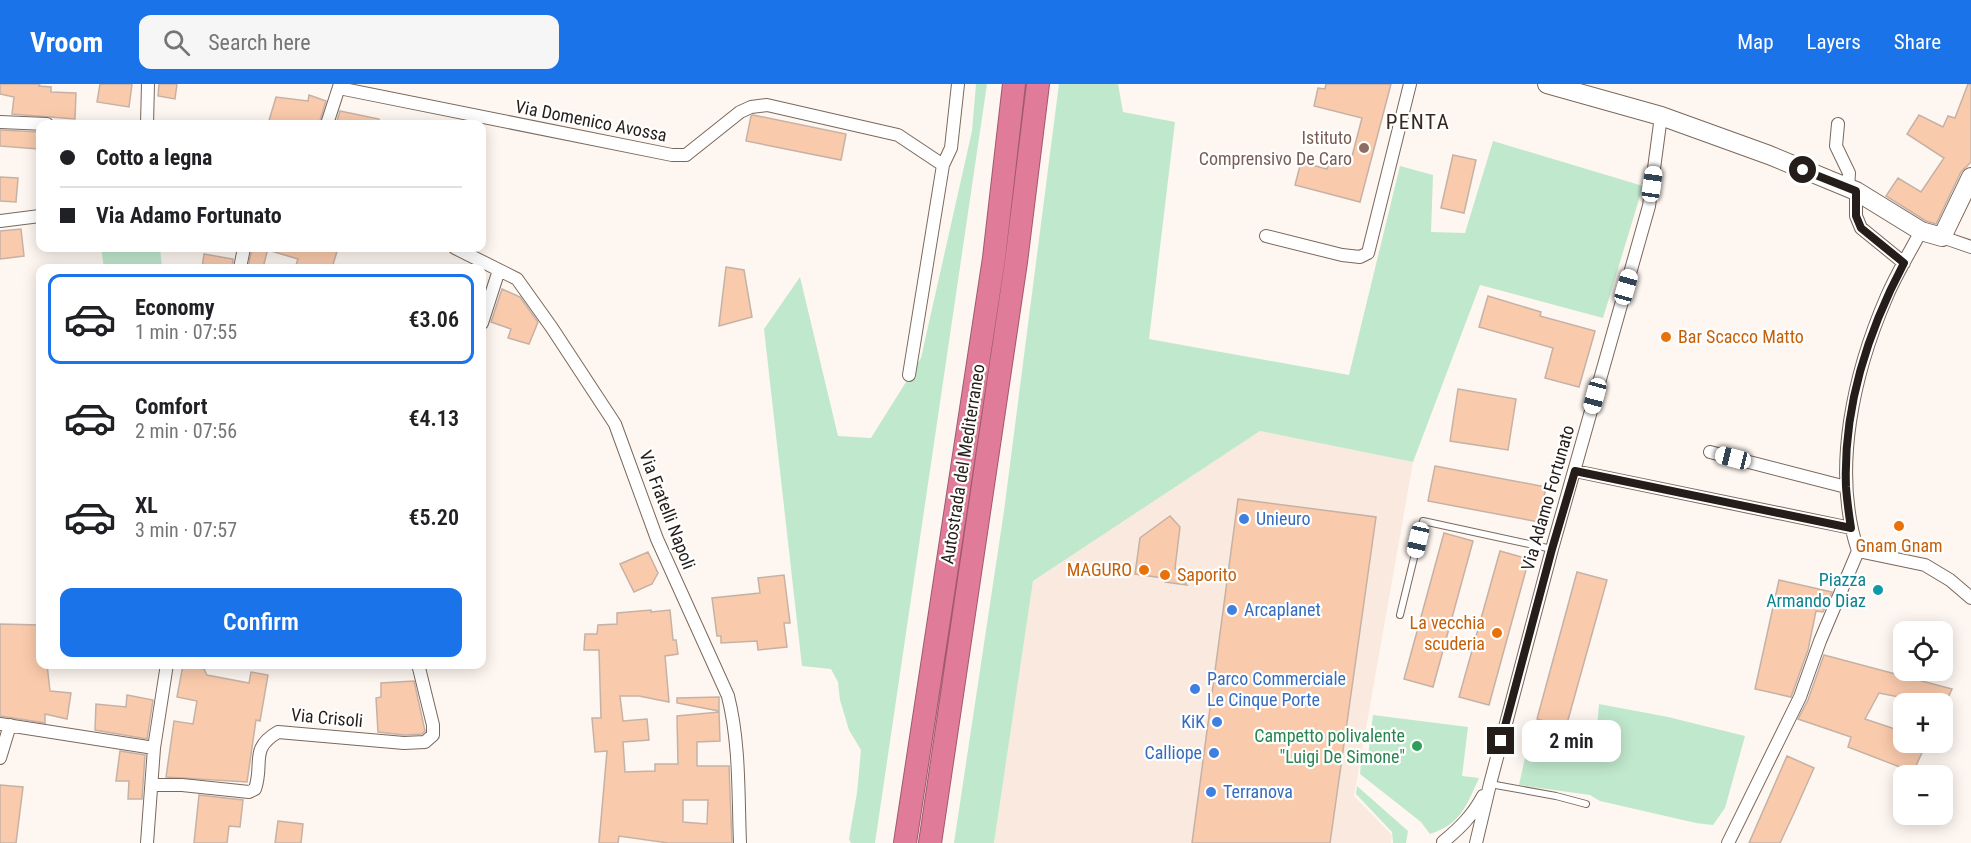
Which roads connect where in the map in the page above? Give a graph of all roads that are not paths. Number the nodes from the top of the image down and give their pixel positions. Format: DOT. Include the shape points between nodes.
graph roads {
  1 [pos="148,84"];
  2 [pos="958,84"];
  3 [pos="1014,84"];
  4 [pos="1038,84"];
  5 [pos="1410,84"];
  6 [pos="1547,84"];
  7 [pos="339,86"];
  8 [pos="1661,116"];
  9 [pos="147,120"];
  10 [pos="328,120"];
  11 [pos="0,122"];
  12 [pos="36,124"];
  13 [pos="1838,124"];
  14 [pos="943,165"];
  15 [pos="1971,177"];
  16 [pos="1852,189"];
  17 [pos="36,216"];
  18 [pos="0,221"];
  19 [pos="1922,231"];
  20 [pos="1266,236"];
  21 [pos="1942,237"];
  22 [pos="1971,247"];
  23 [pos="463,252"];
  24 [pos="1904,263"];
  25 [pos="499,270"];
  26 [pos="486,311"];
  27 [pos="909,375"];
  28 [pos="1710,452"];
  29 [pos="1575,471"];
  30 [pos="1846,487"];
  31 [pos="1851,528"];
  32 [pos="1552,549"];
  33 [pos="1858,551"];
  34 [pos="1971,598"];
  35 [pos="1400,615"];
  36 [pos="166,669"];
  37 [pos="419,669"];
  38 [pos="5,724"];
  39 [pos="154,748"];
  40 [pos="0,758"];
  41 [pos="1490,784"];
  42 [pos="152,785"];
  43 [pos="937,796"];
  44 [pos="1586,804"];
  45 [pos="147,843"];
  46 [pos="740,843"];
  47 [pos="904,843"];
  48 [pos="930,843"];
  49 [pos="936,843"];
  50 [pos="1442,843"];
  51 [pos="1453,843"];
  52 [pos="1476,843"];
  53 [pos="1728,843"];
  1 -- 9 [label="street"];
  2 -- 14 [label="street" via="951,148"];
  3 -- 47 [label="highway, Autostrada del Mediterraneo" via="992,270"];
  4 -- 43 [label="highway, Autostrada del Mediterraneo" via="1016,262"];
  5 -- 20 [label="street" via="1368,253 1360,257 1342,255"];
  6 -- 8 [label="street"];
  7 -- 10 [label="street"];
  7 -- 14 [label="street, Via Domenico Avossa" via="672,155 686,154 740,112 767,105 898,135"];
  8 -- 16 [label="street"];
  8 -- 29 [label="street, Via Adamo Fortunato" via="1649,206"];
  11 -- 12 [label="street"];
  13 -- 16 [label="street" via="1836,146 1849,172"];
  14 -- 27 [label="street"];
  15 -- 21 [label="street"];
  16 -- 19 [label="street"];
  16 -- 24 [label="street" via="1861,228"];
  17 -- 18 [label="street"];
  19 -- 21 [label="street"];
  19 -- 24 [label="street"];
  21 -- 22 [label="street"];
  23 -- 25 [label="street, Via Fratelli Napoli"];
  24 -- 30 [label="street" via="1887,295 1864,357 1849,428"];
  25 -- 26 [label="street"];
  25 -- 46 [label="street, Via Fratelli Napoli" via="517,279 615,424 657,540 728,696 737,753"];
  28 -- 30 [label="street"];
  29 -- 31 [label="street"];
  29 -- 32 [label="street, Via Adamo Fortunato"];
  30 -- 31 [label="street"];
  31 -- 33 [label="street"];
  32 -- 35 [label="lane" via="1423,521"];
  32 -- 41 [label="street, Via Adamo Fortunato"];
  33 -- 34 [label="street" via="1925,565"];
  33 -- 53 [label="street" via="1800,697"];
  36 -- 39 [label="street"];
  37 -- 42 [label="street, Via Crisoli" via="433,724 433,735 425,741 278,732 260,748 258,781 249,792"];
  38 -- 39 [label="street"];
  38 -- 40 [label="street"];
  39 -- 42 [label="street"];
  41 -- 44 [label="lane"];
  41 -- 50 [label="street, Via Adamo Fortunato" via="1463,825"];
  41 -- 52 [label="street, Via Adamo Fortunato"];
  42 -- 45 [label="street"];
  43 -- 48 [label="highway, Autostrada del Mediterraneo"];
  43 -- 49 [label="highway"];
  50 -- 51 [label="street"];
}
